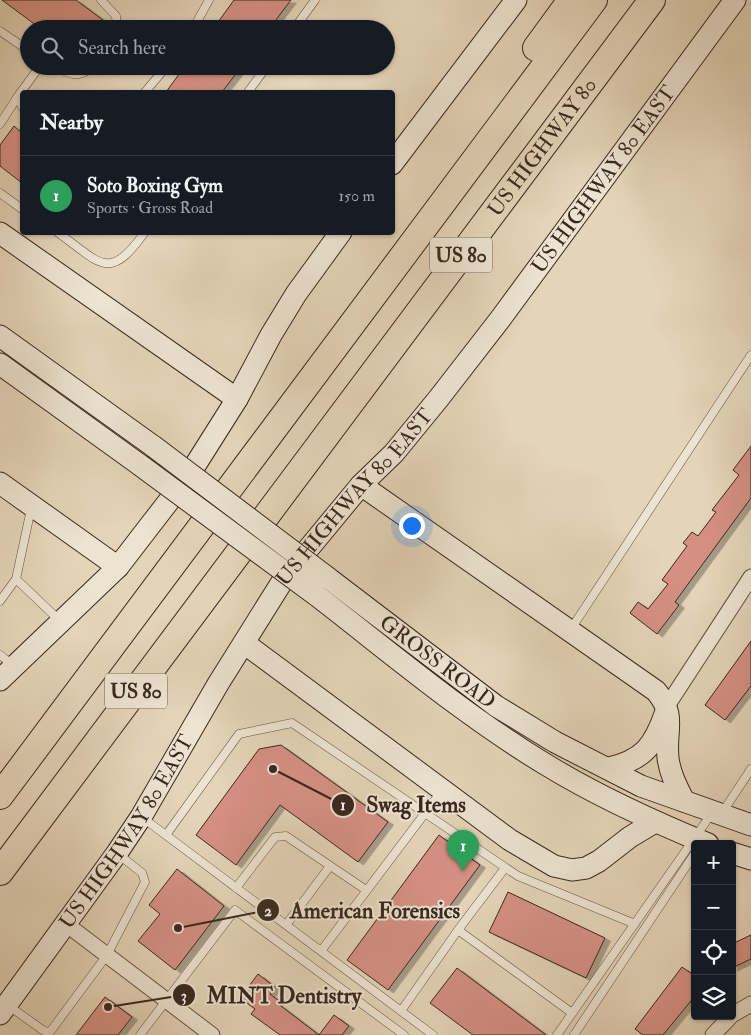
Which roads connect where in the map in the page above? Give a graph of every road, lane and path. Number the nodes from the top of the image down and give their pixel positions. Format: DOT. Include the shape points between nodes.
graph roads {
  1 [pos="101,0"];
  2 [pos="209,0"];
  3 [pos="315,0"];
  4 [pos="516,0"];
  5 [pos="571,0"];
  6 [pos="594,0"];
  7 [pos="652,0"];
  8 [pos="735,0"];
  9 [pos="116,20"];
  10 [pos="198,20"];
  11 [pos="301,20"];
  12 [pos="0,30"];
  13 [pos="20,44"];
  14 [pos="33,75"];
  15 [pos="159,75"];
  16 [pos="260,75"];
  17 [pos="22,90"];
  18 [pos="147,90"];
  19 [pos="249,90"];
  20 [pos="20,93"];
  21 [pos="18,96"];
  22 [pos="20,102"];
  23 [pos="0,124"];
  24 [pos="395,160"];
  25 [pos="462,176"];
  26 [pos="0,193"];
  27 [pos="20,208"];
  28 [pos="0,233"];
  29 [pos="61,235"];
  30 [pos="143,235"];
  31 [pos="339,235"];
  32 [pos="0,336"];
  33 [pos="751,355"];
  34 [pos="0,364"];
  35 [pos="237,399"];
  36 [pos="0,482"];
  37 [pos="361,485"];
  38 [pos="32,505"];
  39 [pos="118,567"];
  40 [pos="751,576"];
  41 [pos="16,579"];
  42 [pos="0,601"];
  43 [pos="60,621"];
  44 [pos="570,630"];
  45 [pos="244,643"];
  46 [pos="5,668"];
  47 [pos="667,706"];
  48 [pos="609,768"];
  49 [pos="751,769"];
  50 [pos="442,790"];
  51 [pos="0,796"];
  52 [pos="606,797"];
  53 [pos="684,802"];
  54 [pos="424,813"];
  55 [pos="717,813"];
  56 [pos="141,817"];
  57 [pos="656,822"];
  58 [pos="751,825"];
  59 [pos="166,835"];
  60 [pos="693,840"];
  61 [pos="703,840"];
  62 [pos="118,853"];
  63 [pos="608,853"];
  64 [pos="736,854"];
  65 [pos="691,856"];
  66 [pos="691,859"];
  67 [pos="751,859"];
  68 [pos="330,866"];
  69 [pos="505,868"];
  70 [pos="0,872"];
  71 [pos="236,888"];
  72 [pos="366,890"];
  73 [pos="66,924"];
  74 [pos="635,924"];
  75 [pos="286,925"];
  76 [pos="458,930"];
  77 [pos="320,951"];
  78 [pos="107,955"];
  79 [pos="166,1000"];
  80 [pos="751,1004"];
  81 [pos="4,1009"];
  82 [pos="401,1011"];
  83 [pos="572,1013"];
  84 [pos="736,1013"];
  85 [pos="728,1020"];
  86 [pos="140,1035"];
  87 [pos="212,1035"];
  88 [pos="404,1035"];
  89 [pos="433,1035"];
  90 [pos="557,1035"];
  91 [pos="574,1035"];
  92 [pos="713,1035"];
  1 -- 9 [label="lane"];
  2 -- 10 [label="lane"];
  3 -- 11 [label="lane"];
  4 -- 24 [label="main road"];
  5 -- 25 [label="highway" via="514,80"];
  6 -- 25 [label="highway, US 80"];
  7 -- 70 [label="highway, US HIGHWAY 80 / US 80"];
  8 -- 37 [label="main road, US HIGHWAY 80 EAST" via="501,318 394,453"];
  12 -- 13 [label="lane"];
  14 -- 17 [label="lane"];
  15 -- 18 [label="lane"];
  16 -- 19 [label="lane"];
  20 -- 21 [label="lane"];
  21 -- 22 [label="lane"];
  21 -- 23 [label="lane"];
  25 -- 51 [label="highway, US 80"];
  26 -- 27 [label="lane"];
  28 -- 35 [label="main road"];
  29 -- 30 [label="lane" via="102,264 114,264 130,253"];
  31 -- 35 [label="main road" via="286,311"];
  32 -- 48 [label="main road, GROSS ROAD, bridge" via="153,446 496,706 555,742"];
  33 -- 44 [label="lane"];
  34 -- 52 [label="main road, GROSS ROAD, bridge" via="140,464 476,718 545,764"];
  35 -- 39 [label="main road" via="189,475"];
  36 -- 38 [label="main road"];
  37 -- 44 [label="main road"];
  37 -- 45 [label="main road, US HIGHWAY 80 EAST" via="286,576"];
  38 -- 39 [label="main road"];
  38 -- 41 [label="lane"];
  39 -- 43 [label="main road"];
  40 -- 47 [label="street"];
  41 -- 42 [label="lane"];
  41 -- 43 [label="lane"];
  43 -- 46 [label="main road"];
  44 -- 47 [label="main road" via="656,691"];
  45 -- 50 [label="main road"];
  45 -- 56 [label="main road, US HIGHWAY 80 EAST"];
  47 -- 48 [label="main road" via="654,741 642,754 629,763"];
  47 -- 53 [label="main road" via="671,775"];
  48 -- 53 [label="main road, GROSS ROAD" via="641,786"];
  49 -- 55 [label="lane"];
  50 -- 54 [label="lane"];
  50 -- 63 [label="main road" via="510,840 554,866 572,870 586,868"];
  52 -- 57 [label="main road, GROSS ROAD"];
  52 -- 63 [label="main road" via="616,813 618,826 618,834"];
  53 -- 55 [label="main road, GROSS ROAD"];
  54 -- 59 [label="lane" via="292,723 239,734"];
  54 -- 69 [label="lane"];
  54 -- 72 [label="lane"];
  55 -- 58 [label="main road, GROSS ROAD"];
  55 -- 61 [label="lane"];
  56 -- 59 [label="lane"];
  56 -- 62 [label="main road, US HIGHWAY 80 EAST"];
  57 -- 60 [label="main road, GROSS ROAD"];
  57 -- 63 [label="main road"];
  59 -- 71 [label="lane"];
  62 -- 73 [label="main road, US HIGHWAY 80 EAST"];
  62 -- 78 [label="lane" via="142,873 146,882"];
  64 -- 67 [label="main road"];
  65 -- 74 [label="lane"];
  66 -- 91 [label="lane"];
  68 -- 71 [label="lane" via="280,835 275,837"];
  68 -- 72 [label="lane"];
  68 -- 75 [label="lane"];
  69 -- 74 [label="lane"];
  69 -- 76 [label="lane"];
  71 -- 75 [label="lane"];
  72 -- 77 [label="lane"];
  73 -- 78 [label="street"];
  73 -- 81 [label="main road, US HIGHWAY 80 EAST"];
  74 -- 83 [label="lane"];
  75 -- 77 [label="lane"];
  76 -- 82 [label="lane"];
  76 -- 83 [label="lane"];
  77 -- 82 [label="lane"];
  78 -- 79 [label="street"];
  78 -- 81 [label="lane" via="50,1032"];
  79 -- 86 [label="lane"];
  79 -- 87 [label="street"];
  79 -- 88 [label="lane" via="235,910"];
  80 -- 84 [label="street"];
  82 -- 89 [label="lane"];
  83 -- 90 [label="lane"];
  85 -- 92 [label="street"];
}
